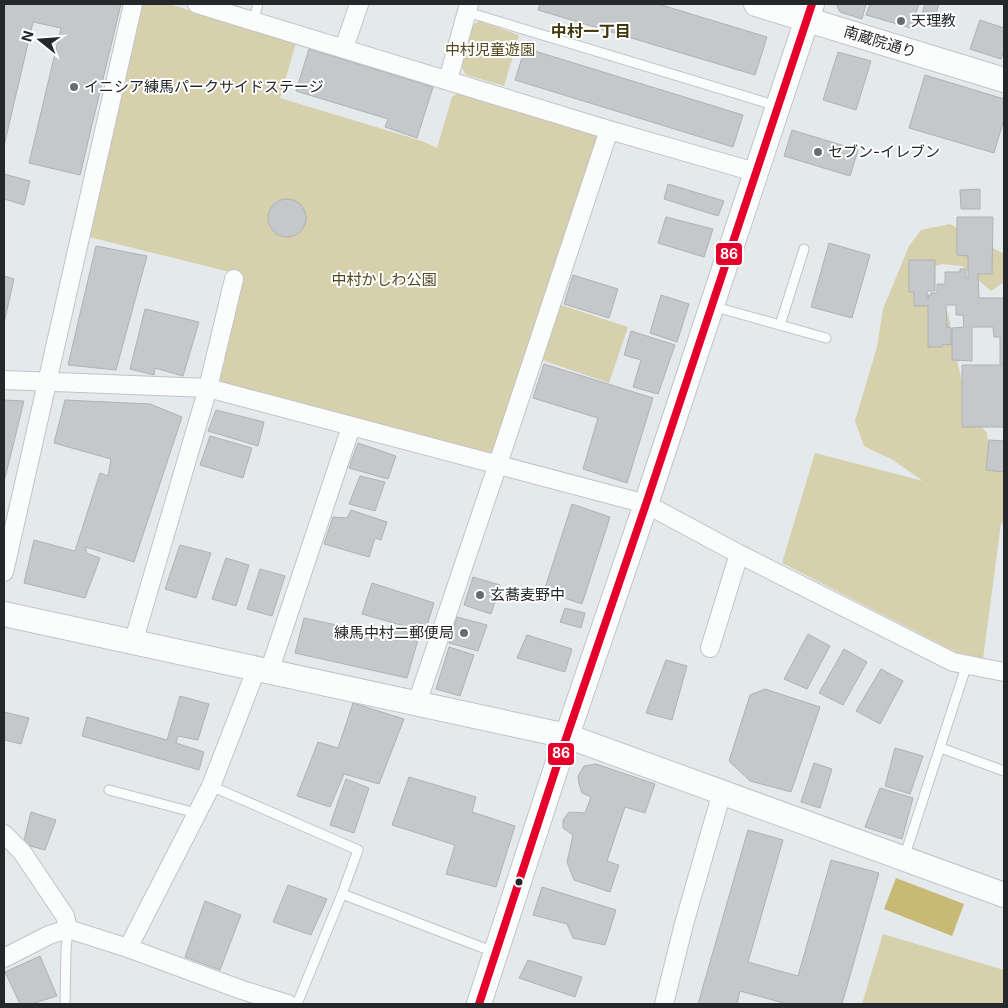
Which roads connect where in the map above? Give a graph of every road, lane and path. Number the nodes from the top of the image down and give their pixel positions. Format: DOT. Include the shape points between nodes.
graph roads {
  1 [pos="132,4"];
  2 [pos="197,4"];
  3 [pos="258,4"];
  4 [pos="359,4"];
  5 [pos="756,4"];
  6 [pos="468,8"];
  7 [pos="810,11"];
  8 [pos="253,21"];
  9 [pos="344,48"];
  10 [pos="448,80"];
  11 [pos="1004,80"];
  12 [pos="777,106"];
  13 [pos="609,130"];
  14 [pos="755,172"];
  15 [pos="804,249"];
  16 [pos="234,279"];
  17 [pos="712,306"];
  18 [pos="780,325"];
  19 [pos="826,338"];
  20 [pos="4,380"];
  21 [pos="46,381"];
  22 [pos="208,388"];
  23 [pos="351,427"];
  24 [pos="498,464"];
  25 [pos="646,504"];
  26 [pos="739,554"];
  27 [pos="4,572"];
  28 [pos="4,614"];
  29 [pos="133,643"];
  30 [pos="710,648"];
  31 [pos="967,664"];
  32 [pos="263,671"];
  33 [pos="1004,672"];
  34 [pos="417,703"];
  35 [pos="567,736"];
  36 [pos="941,748"];
  37 [pos="1004,770"];
  38 [pos="211,786"];
  39 [pos="109,790"];
  40 [pos="722,792"];
  41 [pos="196,813"];
  42 [pos="4,834"];
  43 [pos="904,858"];
  44 [pos="342,894"];
  45 [pos="1004,895"];
  46 [pos="68,929"];
  47 [pos="128,948"];
  48 [pos="496,953"];
  49 [pos="4,958"];
  50 [pos="241,997"];
  51 [pos="65,1004"];
  52 [pos="288,1004"];
  53 [pos="297,1004"];
  54 [pos="479,1004"];
  55 [pos="664,1004"];
  1 -- 21 [label="street"];
  2 -- 8 [label="street"];
  3 -- 8 [label="lane"];
  4 -- 9 [label="street"];
  5 -- 7 [label="street, 南蔵院通り"];
  6 -- 10 [label="street"];
  6 -- 12 [label="lane"];
  7 -- 11 [label="street, 南蔵院通り"];
  7 -- 12 [label="street"];
  8 -- 9 [label="street"];
  9 -- 10 [label="street"];
  10 -- 13 [label="street"];
  12 -- 14 [label="street"];
  13 -- 14 [label="street"];
  13 -- 24 [label="street"];
  14 -- 17 [label="street"];
  15 -- 18 [label="lane"];
  16 -- 22 [label="street"];
  17 -- 18 [label="lane"];
  17 -- 25 [label="street"];
  18 -- 19 [label="lane"];
  20 -- 21 [label="street"];
  21 -- 22 [label="street"];
  21 -- 27 [label="street"];
  22 -- 23 [label="street"];
  22 -- 29 [label="street"];
  23 -- 24 [label="street"];
  23 -- 32 [label="street"];
  24 -- 25 [label="street"];
  24 -- 34 [label="street"];
  25 -- 26 [label="street"];
  25 -- 35 [label="street"];
  26 -- 30 [label="street"];
  26 -- 31 [label="street" via="953,662"];
  28 -- 29 [label="street"];
  29 -- 32 [label="street"];
  31 -- 33 [label="street"];
  31 -- 36 [label="lane"];
  32 -- 34 [label="street"];
  32 -- 38 [label="street"];
  34 -- 35 [label="street"];
  35 -- 40 [label="street"];
  35 -- 48 [label="street"];
  36 -- 37 [label="lane"];
  36 -- 43 [label="lane"];
  38 -- 41 [label="street"];
  38 -- 44 [label="lane" via="358,850"];
  39 -- 41 [label="lane"];
  40 -- 43 [label="street"];
  40 -- 55 [label="street"];
  41 -- 47 [label="street"];
  42 -- 46 [label="street" via="22,852 65,916"];
  43 -- 45 [label="street"];
  44 -- 48 [label="lane"];
  44 -- 53 [label="lane"];
  46 -- 47 [label="street"];
  46 -- 49 [label="street"];
  46 -- 51 [label="lane"];
  47 -- 50 [label="street"];
  48 -- 54 [label="street"];
  50 -- 52 [label="street"];
}
